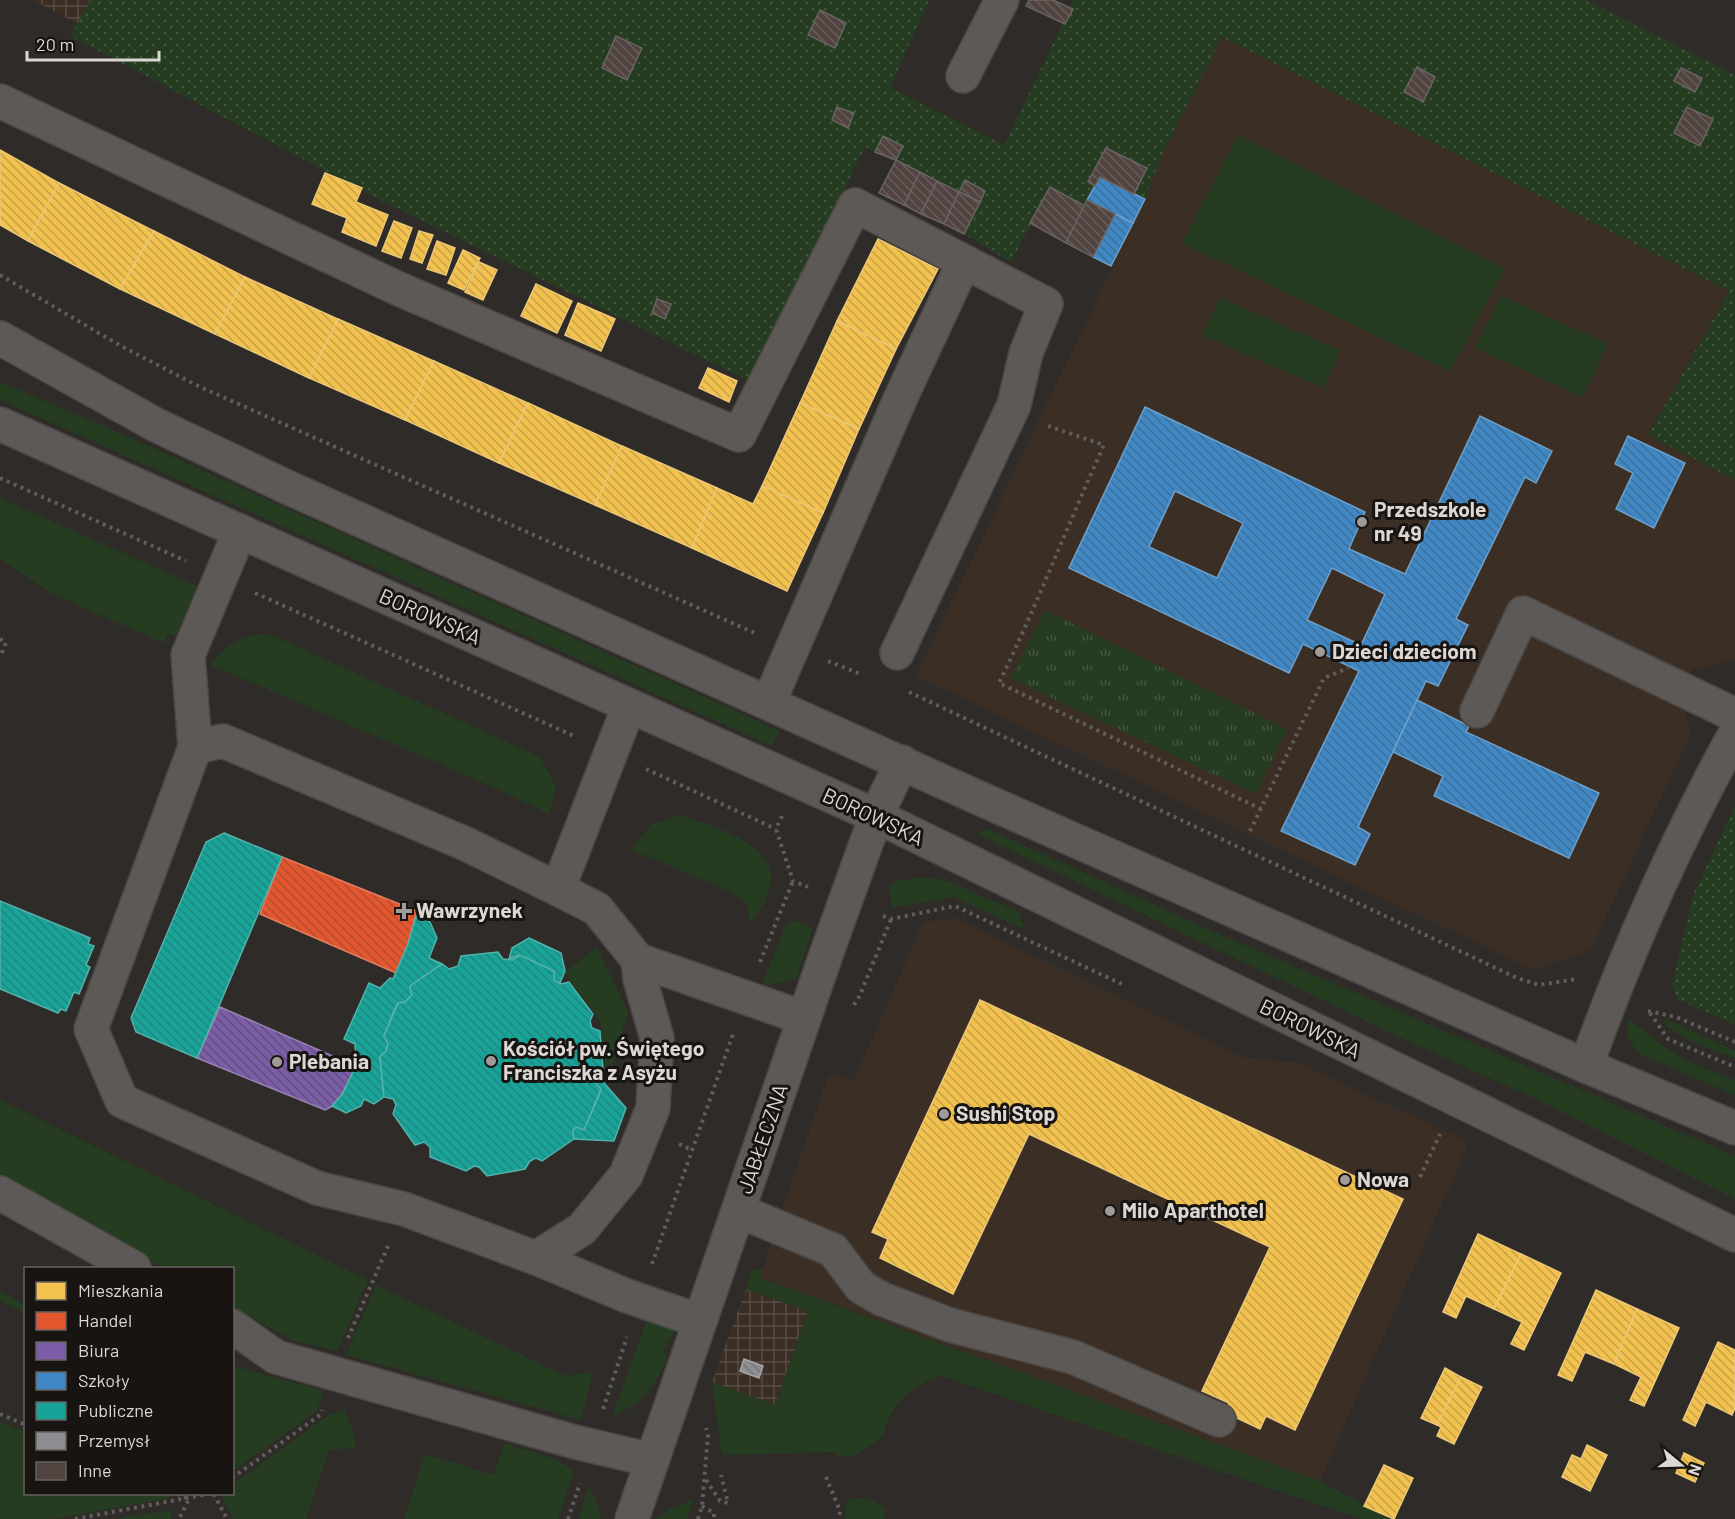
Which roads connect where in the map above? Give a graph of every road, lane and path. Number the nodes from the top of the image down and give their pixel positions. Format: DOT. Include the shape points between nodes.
graph roads {
  1 [pos="1002,0"];
  2 [pos="963,76"];
  3 [pos="0,101"];
  4 [pos="964,262"];
  5 [pos="0,275"];
  6 [pos="0,338"];
  7 [pos="0,353"];
  8 [pos="40,363"];
  9 [pos="1011,411"];
  10 [pos="0,424"];
  11 [pos="0,478"];
  12 [pos="240,531"];
  13 [pos="222,577"];
  14 [pos="768,638"];
  15 [pos="0,639"];
  16 [pos="897,653"];
  17 [pos="0,657"];
  18 [pos="820,658"];
  19 [pos="1348,668"];
  20 [pos="866,676"];
  21 [pos="904,690"];
  22 [pos="769,702"];
  23 [pos="629,706"];
  24 [pos="1477,711"];
  25 [pos="1735,715"];
  26 [pos="1735,734"];
  27 [pos="195,747"];
  28 [pos="612,753"];
  29 [pos="902,762"];
  30 [pos="1261,808"];
  31 [pos="876,816"];
  32 [pos="1250,831"];
  33 [pos="793,881"];
  34 [pos="558,889"];
  35 [pos="814,889"];
  36 [pos="891,919"];
  37 [pos="638,960"];
  38 [pos="758,968"];
  39 [pos="1579,979"];
  40 [pos="1128,987"];
  41 [pos="804,1018"];
  42 [pos="734,1030"];
  43 [pos="1735,1042"];
  44 [pos="1586,1066"];
  45 [pos="1735,1067"];
  46 [pos="1735,1128"];
  47 [pos="1441,1134"];
  48 [pos="1420,1177"];
  49 [pos="0,1193"];
  50 [pos="405,1209"];
  51 [pos="738,1211"];
  52 [pos="1735,1235"];
  53 [pos="536,1258"];
  54 [pos="130,1267"];
  55 [pos="649,1272"];
  56 [pos="700,1322"];
  57 [pos="234,1327"];
  58 [pos="628,1332"];
  59 [pos="345,1343"];
  60 [pos="333,1373"];
  61 [pos="0,1414"];
  62 [pos="600,1419"];
  63 [pos="1220,1420"];
  64 [pos="24,1424"];
  65 [pos="652,1460"];
  66 [pos="721,1475"];
  67 [pos="234,1477"];
  68 [pos="581,1477"];
  69 [pos="826,1477"];
  70 [pos="705,1479"];
  71 [pos="179,1495"];
  72 [pos="204,1495"];
  73 [pos="215,1495"];
  74 [pos="189,1499"];
  75 [pos="702,1506"];
  76 [pos="75,1519"];
  77 [pos="179,1519"];
  78 [pos="227,1519"];
  79 [pos="568,1519"];
  80 [pos="632,1519"];
  81 [pos="714,1519"];
  82 [pos="839,1519"];
  1 -- 2 [label="street"];
  3 -- 4 [label="street" via="399,289 739,435 855,205"];
  4 -- 9 [label="street" via="1046,304 1026,352"];
  4 -- 22 [label="street"];
  5 -- 14 [label="path" via="198,386"];
  6 -- 8 [label="street"];
  7 -- 8 [label="street"];
  8 -- 22 [label="street" via="156,425 287,487"];
  9 -- 16 [label="street"];
  9 -- 30 [label="path" via="1104,445 999,683"];
  10 -- 12 [label="street, BOROWSKA"];
  11 -- 13 [label="path"];
  12 -- 13 [label="street"];
  12 -- 23 [label="street, BOROWSKA"];
  13 -- 27 [label="street" via="188,655"];
  13 -- 28 [label="path"];
  15 -- 17 [label="path" via="6,643"];
  18 -- 20 [label="path"];
  19 -- 30 [label="path" via="1324,678"];
  21 -- 39 [label="path" via="1517,978 1539,985"];
  22 -- 29 [label="street"];
  23 -- 28 [label="street"];
  23 -- 31 [label="street, BOROWSKA"];
  24 -- 25 [label="street" via="1523,612"];
  26 -- 44 [label="street" via="1665,870"];
  27 -- 34 [label="street" via="223,741 466,844"];
  27 -- 50 [label="street" via="91,1029 122,1101 317,1188"];
  28 -- 33 [label="path" via="776,829"];
  28 -- 34 [label="street"];
  29 -- 31 [label="street, JABŁECZNA"];
  29 -- 44 [label="street"];
  30 -- 32 [label="path"];
  31 -- 41 [label="street, JABŁECZNA"];
  31 -- 52 [label="street, BOROWSKA"];
  33 -- 35 [label="path"];
  33 -- 38 [label="path"];
  34 -- 37 [label="street" via="597,909"];
  36 -- 40 [label="path" via="955,906"];
  37 -- 41 [label="street"];
  37 -- 53 [label="street" via="657,1038 653,1108 626,1175 582,1229"];
  41 -- 51 [label="street, JABŁECZNA"];
  42 -- 55 [label="path"];
  43 -- 45 [label="path" via="1676,1017 1650,1012 1668,1039"];
  44 -- 46 [label="street"];
  47 -- 48 [label="path"];
  49 -- 54 [label="street"];
  50 -- 53 [label="street"];
  50 -- 59 [label="path"];
  51 -- 56 [label="street, JABŁECZNA"];
  51 -- 63 [label="street" via="833,1250 861,1287 882,1299 950,1324 1072,1357"];
  53 -- 56 [label="street"];
  56 -- 65 [label="street, JABŁECZNA"];
  57 -- 60 [label="street" via="276,1357"];
  58 -- 62 [label="path"];
  60 -- 65 [label="street"];
  60 -- 67 [label="path" via="320,1415"];
  61 -- 64 [label="path"];
  65 -- 80 [label="street, JABŁECZNA"];
  66 -- 70 [label="path" via="729,1503 720,1501"];
  68 -- 79 [label="path"];
  69 -- 82 [label="path" via="840,1511"];
  71 -- 74 [label="path"];
  72 -- 74 [label="path"];
  73 -- 78 [label="path"];
  74 -- 76 [label="path"];
  74 -- 77 [label="path"];
  75 -- 81 [label="path" via="714,1513"];
}
